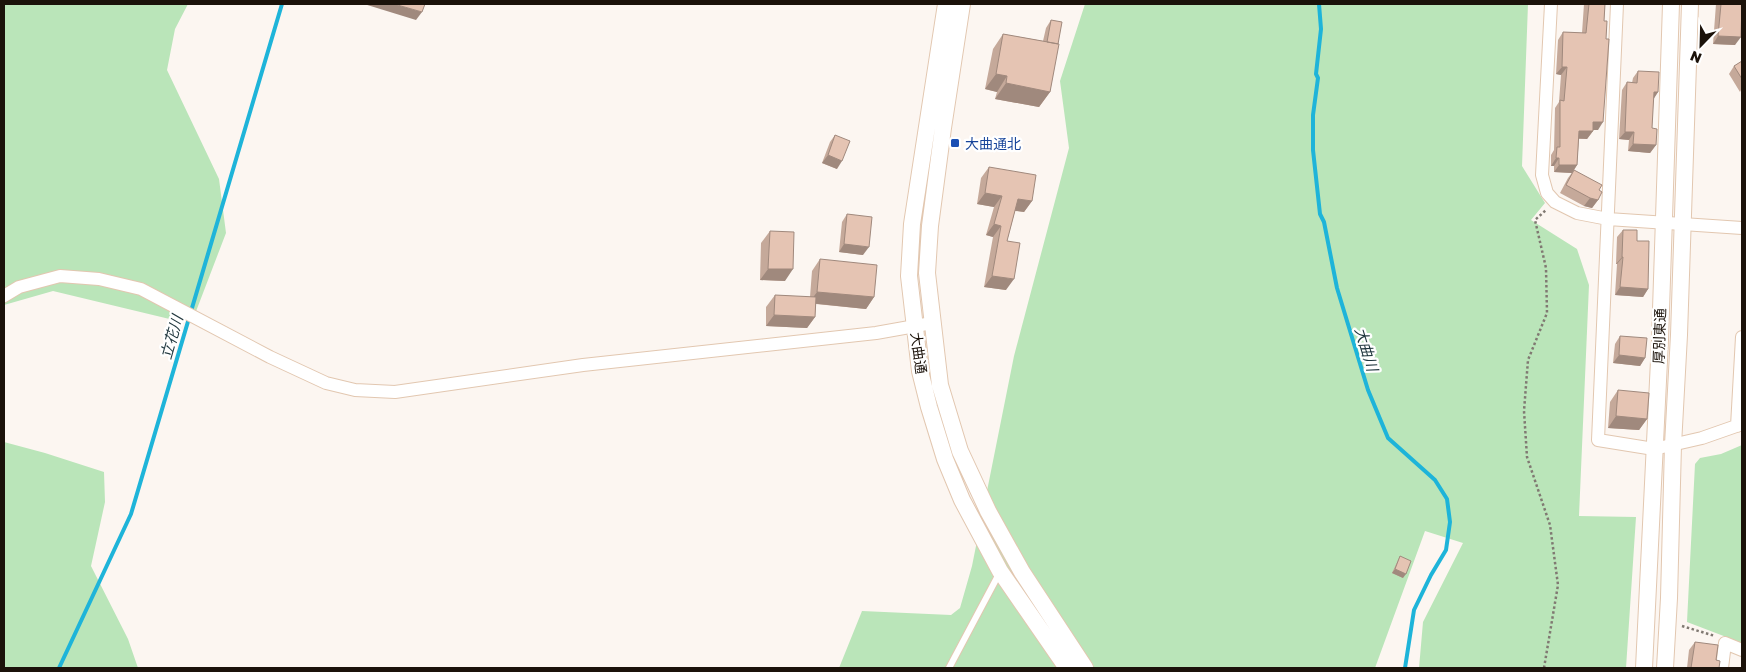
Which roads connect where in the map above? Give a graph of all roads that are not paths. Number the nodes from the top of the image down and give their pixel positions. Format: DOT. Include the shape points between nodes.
graph roads {
  1 [pos="946,4"];
  2 [pos="962,4"];
  3 [pos="1551,4"];
  4 [pos="1617,4"];
  5 [pos="1671,4"];
  6 [pos="1690,4"];
  7 [pos="1608,219"];
  8 [pos="1663,222"];
  9 [pos="1683,223"];
  10 [pos="1742,228"];
  11 [pos="4,296"];
  12 [pos="932,323"];
  13 [pos="915,327"];
  14 [pos="1742,336"];
  15 [pos="1740,425"];
  16 [pos="1673,445"];
  17 [pos="1654,449"];
  18 [pos="1000,571"];
  19 [pos="1742,650"];
  20 [pos="949,668"];
  21 [pos="1067,668"];
  22 [pos="1085,668"];
  23 [pos="1644,668"];
  24 [pos="1665,668"];
  25 [pos="1722,668"];
  1 -- 13 [label="street, 大曲通" via="912,224 909,276"];
  2 -- 12 [label="street, 大曲通" via="930,226 927,272"];
  3 -- 7 [label="street" via="1542,175 1547,193 1555,202 1577,213"];
  4 -- 7 [label="street"];
  5 -- 8 [label="street, 厚別東通"];
  6 -- 9 [label="street, 厚別東通"];
  7 -- 8 [label="street"];
  7 -- 17 [label="street" via="1598,440"];
  8 -- 9 [label="street"];
  8 -- 17 [label="street, 厚別東通"];
  9 -- 10 [label="street"];
  9 -- 16 [label="street, 厚別東通"];
  11 -- 13 [label="street" via="19,287 60,276 99,279 141,289 270,357 326,382 355,390 395,392 583,365"];
  12 -- 13 [label="street"];
  12 -- 22 [label="street, 大曲通" via="940,385 960,451 1022,572"];
  13 -- 18 [label="street, 大曲通" via="928,407 945,458 962,500"];
  14 -- 15 [label="street"];
  15 -- 16 [label="street"];
  16 -- 17 [label="street"];
  16 -- 24 [label="street, 厚別東通"];
  17 -- 23 [label="street, 厚別東通"];
  18 -- 20 [label="lane"];
  18 -- 21 [label="street, 大曲通"];
  19 -- 25 [label="street" via="1725,643"];
}
